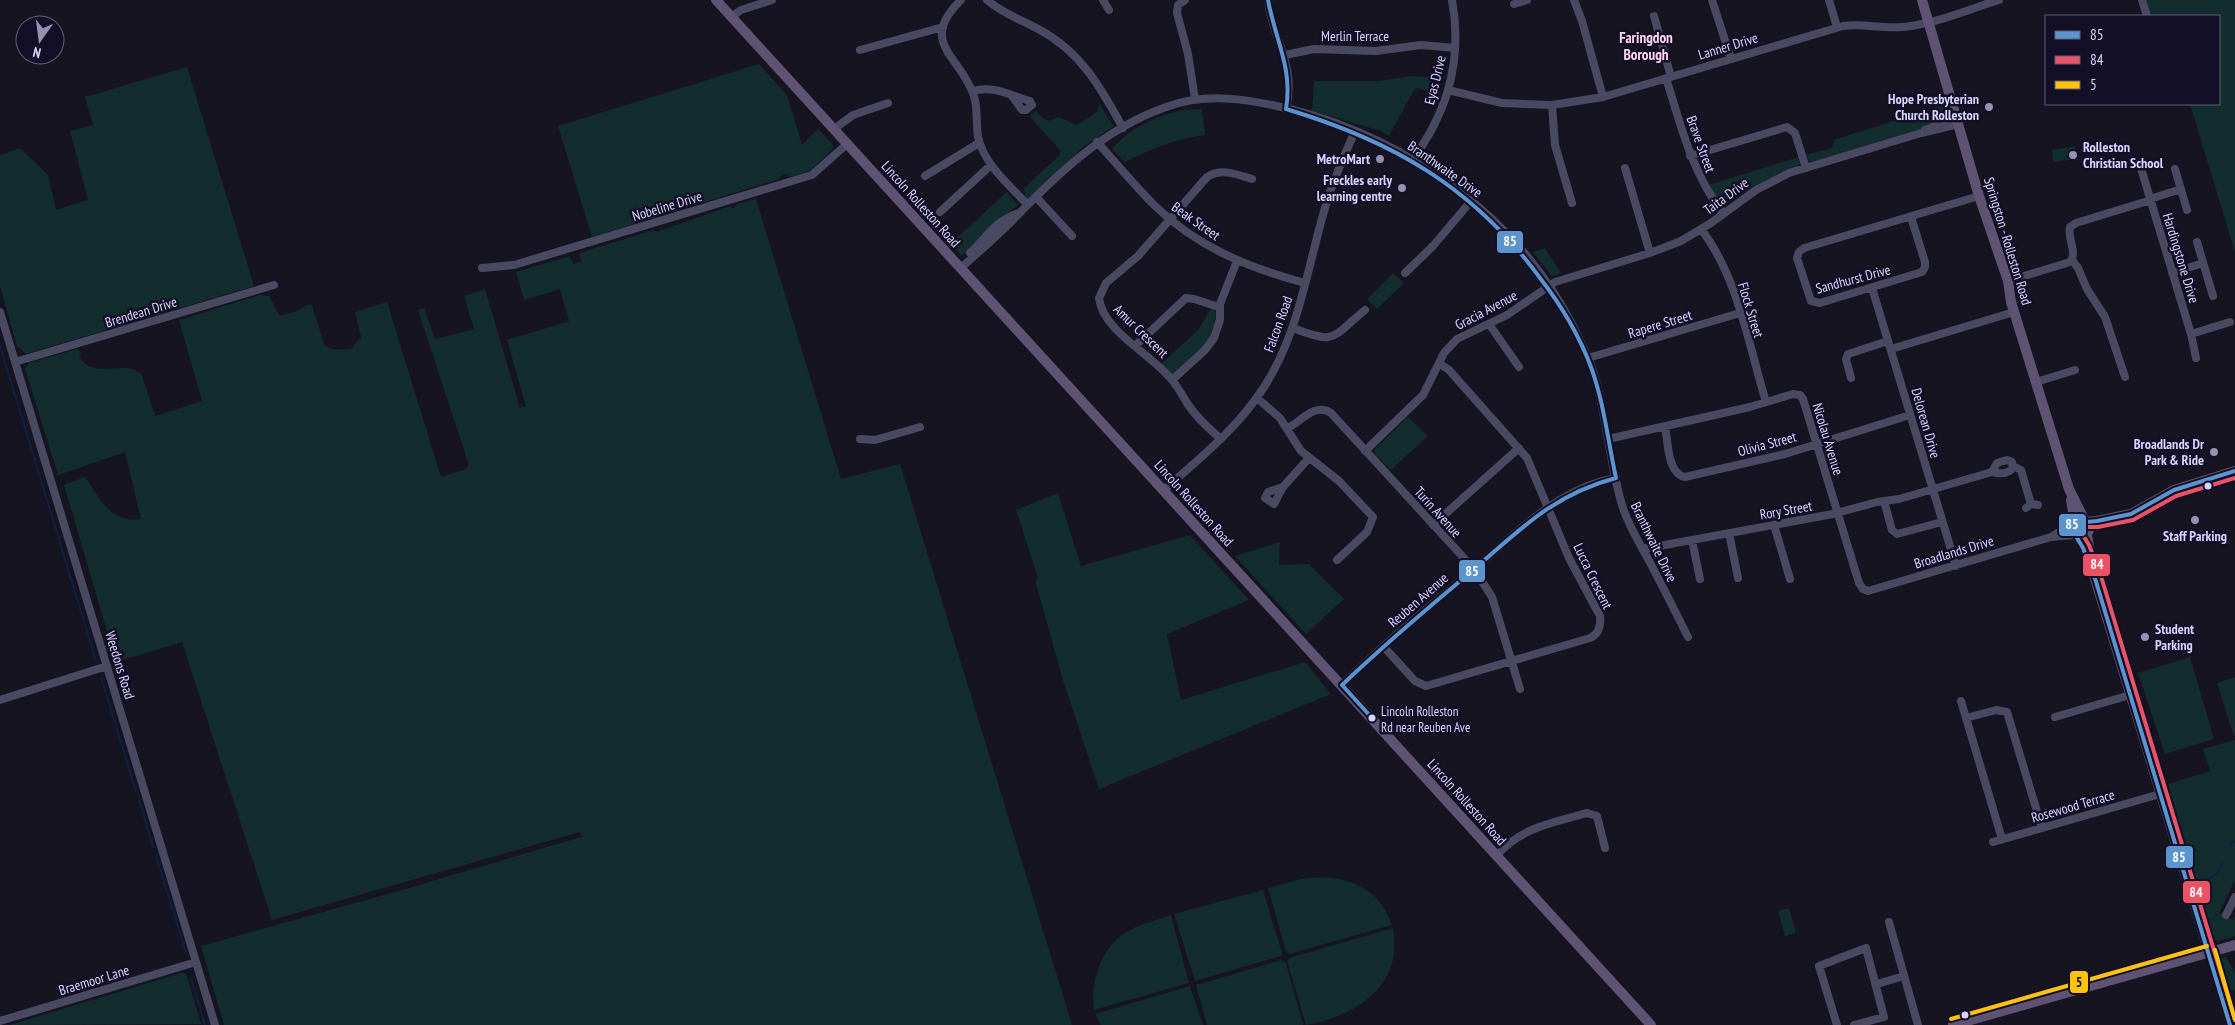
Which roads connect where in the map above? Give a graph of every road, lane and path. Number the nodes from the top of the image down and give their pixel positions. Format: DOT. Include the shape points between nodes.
graph roads {
  1 [pos="716,0"];
  2 [pos="772,0"];
  3 [pos="961,0"];
  4 [pos="987,0"];
  5 [pos="1103,0"];
  6 [pos="1185,0"];
  7 [pos="1268,0"];
  8 [pos="1452,0"];
  9 [pos="1527,0"];
  10 [pos="1574,0"];
  11 [pos="1712,0"];
  12 [pos="1829,0"];
  13 [pos="1922,0"];
  14 [pos="2000,0"];
  15 [pos="2142,0"];
  16 [pos="1514,4"];
  17 [pos="1109,10"];
  18 [pos="2147,15"];
  19 [pos="1654,16"];
  20 [pos="731,17"];
  21 [pos="1928,21"];
  22 [pos="942,27"];
  23 [pos="1837,27"];
  24 [pos="1455,48"];
  25 [pos="860,50"];
  26 [pos="1285,55"];
  27 [pos="1731,59"];
  28 [pos="1669,77"];
  29 [pos="1448,90"];
  30 [pos="972,91"];
  31 [pos="1012,96"];
  32 [pos="1603,97"];
  33 [pos="1195,99"];
  34 [pos="888,103"];
  35 [pos="1552,105"];
  36 [pos="1286,108"];
  37 [pos="1958,121"];
  38 [pos="1123,128"];
  39 [pos="834,129"];
  40 [pos="1355,131"];
  41 [pos="1097,142"];
  42 [pos="979,143"];
  43 [pos="847,144"];
  44 [pos="1690,156"];
  45 [pos="1414,160"];
  46 [pos="991,165"];
  47 [pos="2140,165"];
  48 [pos="1625,168"];
  49 [pos="1806,168"];
  50 [pos="2175,169"];
  51 [pos="926,176"];
  52 [pos="1252,178"];
  53 [pos="2181,189"];
  54 [pos="1036,196"];
  55 [pos="1979,196"];
  56 [pos="2150,200"];
  57 [pos="1471,201"];
  58 [pos="1572,203"];
  59 [pos="1027,204"];
  60 [pos="2187,210"];
  61 [pos="940,212"];
  62 [pos="1723,213"];
  63 [pos="1911,216"];
  64 [pos="1171,220"];
  65 [pos="1701,230"];
  66 [pos="1072,236"];
  67 [pos="2197,242"];
  68 [pos="1650,253"];
  69 [pos="2072,260"];
  70 [pos="1237,261"];
  71 [pos="2203,263"];
  72 [pos="959,267"];
  73 [pos="482,268"];
  74 [pos="2172,272"];
  75 [pos="1405,273"];
  76 [pos="2008,282"];
  77 [pos="1305,283"];
  78 [pos="274,285"];
  79 [pos="1547,286"];
  80 [pos="1872,288"];
  81 [pos="2213,296"];
  82 [pos="1219,307"];
  83 [pos="1365,310"];
  84 [pos="0,312"];
  85 [pos="2014,312"];
  86 [pos="1740,313"];
  87 [pos="2230,322"];
  88 [pos="1489,324"];
  89 [pos="1293,328"];
  90 [pos="2191,334"];
  91 [pos="1889,345"];
  92 [pos="1135,346"];
  93 [pos="1588,358"];
  94 [pos="2196,358"];
  95 [pos="15,362"];
  96 [pos="1439,363"];
  97 [pos="1520,367"];
  98 [pos="2075,370"];
  99 [pos="2125,377"];
  100 [pos="1851,378"];
  101 [pos="1172,380"];
  102 [pos="2036,382"];
  103 [pos="1257,398"];
  104 [pos="1766,402"];
  105 [pos="1910,415"];
  106 [pos="1665,426"];
  107 [pos="920,427"];
  108 [pos="1287,429"];
  109 [pos="860,439"];
  110 [pos="1221,439"];
  111 [pos="1608,439"];
  112 [pos="1816,443"];
  113 [pos="1519,448"];
  114 [pos="1365,451"];
  115 [pos="1308,459"];
  116 [pos="2235,471"];
  117 [pos="1616,478"];
  118 [pos="1283,487"];
  119 [pos="2069,489"];
  120 [pos="1164,490"];
  121 [pos="1932,490"];
  122 [pos="1884,502"];
  123 [pos="2032,506"];
  124 [pos="1548,507"];
  125 [pos="1838,513"];
  126 [pos="2113,519"];
  127 [pos="2086,521"];
  128 [pos="1942,522"];
  129 [pos="2073,523"];
  130 [pos="1434,525"];
  131 [pos="1774,525"];
  132 [pos="1728,533"];
  133 [pos="2087,534"];
  134 [pos="2074,535"];
  135 [pos="2052,537"];
  136 [pos="1692,540"];
  137 [pos="1643,549"];
  138 [pos="1337,560"];
  139 [pos="1956,566"];
  140 [pos="1474,570"];
  141 [pos="2094,575"];
  142 [pos="1738,578"];
  143 [pos="1700,579"];
  144 [pos="1790,580"];
  145 [pos="1865,590"];
  146 [pos="1688,638"];
  147 [pos="1384,646"];
  148 [pos="1512,661"];
  149 [pos="107,666"];
  150 [pos="1342,685"];
  151 [pos="1520,689"];
  152 [pos="2130,695"];
  153 [pos="0,700"];
  154 [pos="1961,701"];
  155 [pos="2055,717"];
  156 [pos="1966,718"];
  157 [pos="2160,794"];
  158 [pos="2042,828"];
  159 [pos="2002,839"];
  160 [pos="1993,842"];
  161 [pos="1605,848"];
  162 [pos="1497,855"];
  163 [pos="2235,896"];
  164 [pos="2226,915"];
  165 [pos="1889,922"];
  166 [pos="2235,945"];
  167 [pos="2209,952"];
  168 [pos="196,962"];
  169 [pos="1904,976"];
  170 [pos="1876,984"];
  171 [pos="0,1021"];
  172 [pos="215,1025"];
  173 [pos="1651,1025"];
  174 [pos="1837,1025"];
  175 [pos="1854,1025"];
  176 [pos="1918,1025"];
  177 [pos="1954,1025"];
  178 [pos="2230,1025"];
  1 -- 20 [label="main road, Lincoln Rolleston Road"];
  2 -- 20 [label="street" via="741,10"];
  3 -- 22 [label="street" via="948,14"];
  4 -- 38 [label="street" via="1006,14 1050,36 1074,54 1099,84"];
  5 -- 17 [label="street"];
  6 -- 33 [label="street" via="1178,5 1176,13 1188,54"];
  7 -- 26 [label="street"];
  8 -- 24 [label="street, Eyas Drive"];
  9 -- 16 [label="street"];
  10 -- 32 [label="street"];
  11 -- 27 [label="street"];
  12 -- 23 [label="street"];
  13 -- 21 [label="main road, Springston - Rolleston Road"];
  14 -- 21 [label="street, Lanner Drive"];
  15 -- 18 [label="street"];
  19 -- 28 [label="street, Brave Street"];
  20 -- 39 [label="main road, Lincoln Rolleston Road"];
  21 -- 23 [label="street, Lanner Drive" via="1901,28 1857,24"];
  21 -- 37 [label="main road, Springston - Rolleston Road"];
  22 -- 25 [label="street"];
  22 -- 30 [label="street" via="946,51 963,72"];
  23 -- 27 [label="street, Lanner Drive"];
  24 -- 26 [label="street, Merlin Terrace" via="1420,45 1376,51 1314,49"];
  24 -- 29 [label="street, Eyas Drive"];
  26 -- 36 [label="street"];
  27 -- 28 [label="street, Lanner Drive"];
  28 -- 32 [label="street, Lanner Drive"];
  28 -- 44 [label="street, Brave Street"];
  29 -- 35 [label="street, Lanner Drive" via="1502,103"];
  29 -- 45 [label="street, Eyas Drive" via="1435,124"];
  30 -- 31 [label="street" via="993,88"];
  30 -- 42 [label="street"];
  32 -- 35 [label="street, Lanner Drive"];
  33 -- 36 [label="street, Branthwaite Drive" via="1233,99"];
  33 -- 38 [label="street, Branthwaite Drive" via="1153,112"];
  34 -- 39 [label="street" via="853,115"];
  35 -- 58 [label="street" via="1555,145"];
  36 -- 40 [label="street, Branthwaite Drive"];
  37 -- 49 [label="street, Taita Drive"];
  37 -- 55 [label="main road, Springston - Rolleston Road"];
  38 -- 41 [label="street, Branthwaite Drive"];
  39 -- 43 [label="main road, Lincoln Rolleston Road"];
  40 -- 45 [label="street, Branthwaite Drive"];
  40 -- 77 [label="street, Falcon Road" via="1327,200"];
  41 -- 54 [label="street, Branthwaite Drive"];
  41 -- 64 [label="street, Beak Street"];
  42 -- 46 [label="street"];
  42 -- 51 [label="street"];
  43 -- 72 [label="main road, Lincoln Rolleston Road"];
  43 -- 73 [label="street, Nobeline Drive" via="812,175 514,265"];
  44 -- 49 [label="street" via="1787,127 1795,133"];
  44 -- 62 [label="street, Brave Street" via="1706,189"];
  45 -- 57 [label="street, Branthwaite Drive"];
  46 -- 59 [label="street"];
  46 -- 61 [label="street"];
  47 -- 56 [label="street, Hardingstone Drive"];
  48 -- 68 [label="street"];
  49 -- 62 [label="street, Taita Drive" via="1765,184"];
  50 -- 53 [label="street"];
  52 -- 64 [label="street" via="1228,172 1212,174"];
  53 -- 56 [label="street"];
  53 -- 60 [label="street"];
  54 -- 59 [label="street, Branthwaite Drive"];
  54 -- 66 [label="street"];
  55 -- 63 [label="street, Sandhurst Drive"];
  55 -- 76 [label="main road, Springston - Rolleston Road"];
  56 -- 69 [label="street" via="2076,223 2068,233"];
  56 -- 74 [label="street, Hardingstone Drive"];
  57 -- 75 [label="street"];
  57 -- 79 [label="street, Branthwaite Drive" via="1521,251"];
  59 -- 72 [label="street, Branthwaite Drive" via="1018,214 992,228"];
  62 -- 65 [label="street, Taita Drive"];
  63 -- 80 [label="street, Sandhurst Drive" via="1925,262 1924,270"];
  63 -- 80 [label="street, Sandhurst Drive" via="1804,248 1797,255 1809,298 1814,303"];
  64 -- 70 [label="street, Beak Street" via="1209,247"];
  64 -- 92 [label="street, Amur Crescent" via="1100,292 1100,305 1105,315"];
  65 -- 68 [label="street, Taita Drive"];
  65 -- 86 [label="street, Flock Street" via="1725,269"];
  67 -- 71 [label="street"];
  68 -- 79 [label="street, Taita Drive"];
  69 -- 76 [label="street"];
  69 -- 99 [label="street" via="2105,317"];
  70 -- 77 [label="street, Beak Street"];
  70 -- 82 [label="street"];
  71 -- 74 [label="street"];
  71 -- 81 [label="street"];
  72 -- 120 [label="main road, Lincoln Rolleston Road"];
  74 -- 90 [label="street, Hardingstone Drive"];
  76 -- 85 [label="main road, Springston - Rolleston Road"];
  77 -- 89 [label="street, Falcon Road"];
  78 -- 95 [label="street, Brendean Drive"];
  79 -- 88 [label="street, Gracia Avenue" via="1523,305"];
  79 -- 93 [label="street, Branthwaite Drive"];
  80 -- 91 [label="street, Delorean Drive"];
  82 -- 92 [label="street" via="1186,298"];
  82 -- 101 [label="street" via="1220,320 1214,338"];
  83 -- 89 [label="street" via="1331,337 1318,337"];
  84 -- 95 [label="street, Weedons Road"];
  85 -- 91 [label="street"];
  85 -- 102 [label="main road, Springston - Rolleston Road"];
  86 -- 93 [label="street, Rapere Street"];
  86 -- 104 [label="street, Flock Street"];
  87 -- 90 [label="street"];
  88 -- 96 [label="street, Gracia Avenue" via="1457,339"];
  88 -- 97 [label="street"];
  89 -- 103 [label="street, Falcon Road" via="1275,369"];
  90 -- 94 [label="street, Hardingstone Drive"];
  91 -- 100 [label="street" via="1848,354 1846,359"];
  91 -- 105 [label="street, Delorean Drive"];
  92 -- 101 [label="street, Amur Crescent"];
  93 -- 111 [label="street, Branthwaite Drive"];
  95 -- 149 [label="street, Weedons Road"];
  96 -- 113 [label="street, Lucca Crescent"];
  96 -- 114 [label="street, Gracia Avenue" via="1423,395"];
  98 -- 102 [label="street"];
  101 -- 110 [label="street, Amur Crescent" via="1193,412"];
  102 -- 119 [label="main road, Springston - Rolleston Road"];
  103 -- 108 [label="street" via="1275,412"];
  103 -- 110 [label="street, Falcon Road"];
  104 -- 106 [label="street, Nicolau Avenue"];
  104 -- 112 [label="street, Nicolau Avenue" via="1793,394 1800,396"];
  105 -- 112 [label="street, Olivia Street"];
  105 -- 121 [label="street, Delorean Drive"];
  106 -- 111 [label="street, Nicolau Avenue"];
  106 -- 112 [label="street, Olivia Street" via="1673,468 1682,477 1762,460"];
  107 -- 109 [label="street" via="874,440"];
  108 -- 114 [label="street, Turin Avenue" via="1314,410 1323,409"];
  108 -- 115 [label="street"];
  110 -- 120 [label="street, Falcon Road"];
  111 -- 117 [label="street, Branthwaite Drive"];
  112 -- 125 [label="street, Nicolau Avenue"];
  113 -- 124 [label="street, Lucca Crescent" via="1527,458"];
  113 -- 130 [label="street"];
  114 -- 130 [label="street, Turin Avenue"];
  115 -- 118 [label="street"];
  115 -- 138 [label="street" via="1339,481 1373,517 1368,532"];
  116 -- 126 [label="main road" via="2174,490 2140,510"];
  117 -- 124 [label="street, Reuben Avenue" via="1586,486"];
  117 -- 137 [label="street, Branthwaite Drive" via="1627,518"];
  119 -- 127 [label="main road, Springston - Rolleston Road"];
  119 -- 129 [label="main road, Springston - Rolleston Road"];
  120 -- 150 [label="main road, Lincoln Rolleston Road"];
  121 -- 122 [label="street, Rory Street"];
  121 -- 123 [label="street, Rory Street" via="1992,472 1997,463 2010,460 2021,470"];
  121 -- 128 [label="street, Delorean Drive"];
  122 -- 125 [label="street, Rory Street"];
  122 -- 128 [label="street" via="1892,530 1897,534"];
  124 -- 140 [label="street, Reuben Avenue"];
  124 -- 148 [label="street, Lucca Crescent" via="1569,558 1600,616 1600,628 1590,638"];
  125 -- 131 [label="street, Rory Street"];
  125 -- 145 [label="street, Nicolau Avenue" via="1859,583"];
  126 -- 127 [label="main road"];
  126 -- 133 [label="main road"];
  127 -- 129 [label="main road"];
  127 -- 133 [label="main road" via="2089,527"];
  128 -- 139 [label="street, Delorean Drive"];
  129 -- 134 [label="main road" via="2071,531"];
  129 -- 135 [label="street, Broadlands Drive"];
  130 -- 140 [label="street, Turin Avenue"];
  131 -- 132 [label="street, Rory Street"];
  131 -- 144 [label="street"];
  132 -- 136 [label="street, Rory Street"];
  132 -- 142 [label="street"];
  133 -- 134 [label="main road" via="2081,537"];
  133 -- 141 [label="main road"];
  134 -- 135 [label="street, Broadlands Drive"];
  134 -- 141 [label="main road"];
  135 -- 139 [label="street, Broadlands Drive"];
  136 -- 137 [label="street, Rory Street"];
  136 -- 143 [label="street"];
  137 -- 146 [label="street, Branthwaite Drive"];
  139 -- 145 [label="street, Broadlands Drive" via="1874,591"];
  140 -- 147 [label="street, Reuben Avenue"];
  140 -- 148 [label="street, Turin Avenue" via="1492,597"];
  141 -- 152 [label="main road"];
  147 -- 148 [label="street, Lucca Crescent" via="1415,681 1426,686"];
  147 -- 150 [label="street, Reuben Avenue"];
  148 -- 151 [label="street, Turin Avenue"];
  149 -- 153 [label="street"];
  149 -- 168 [label="street, Weedons Road"];
  150 -- 162 [label="main road, Lincoln Rolleston Road"];
  152 -- 155 [label="street"];
  152 -- 157 [label="main road"];
  154 -- 156 [label="street"];
  156 -- 158 [label="street" via="1996,710 2007,712"];
  156 -- 159 [label="street"];
  157 -- 158 [label="street, Rosewood Terrace"];
  157 -- 167 [label="main road"];
  158 -- 159 [label="street, Rosewood Terrace"];
  159 -- 160 [label="street, Rosewood Terrace"];
  161 -- 162 [label="street" via="1597,816 1587,812 1524,833 1508,842"];
  162 -- 173 [label="main road, Lincoln Rolleston Road"];
  163 -- 164 [label="street"];
  165 -- 169 [label="street"];
  166 -- 167 [label="main road"];
  167 -- 177 [label="main road"];
  167 -- 178 [label="street"];
  168 -- 171 [label="street, Braemoor Lane"];
  168 -- 172 [label="street, Weedons Road"];
  169 -- 170 [label="street"];
  169 -- 176 [label="street"];
  170 -- 174 [label="street" via="1866,948 1819,966"];
  170 -- 175 [label="street" via="1884,1017"];
}
